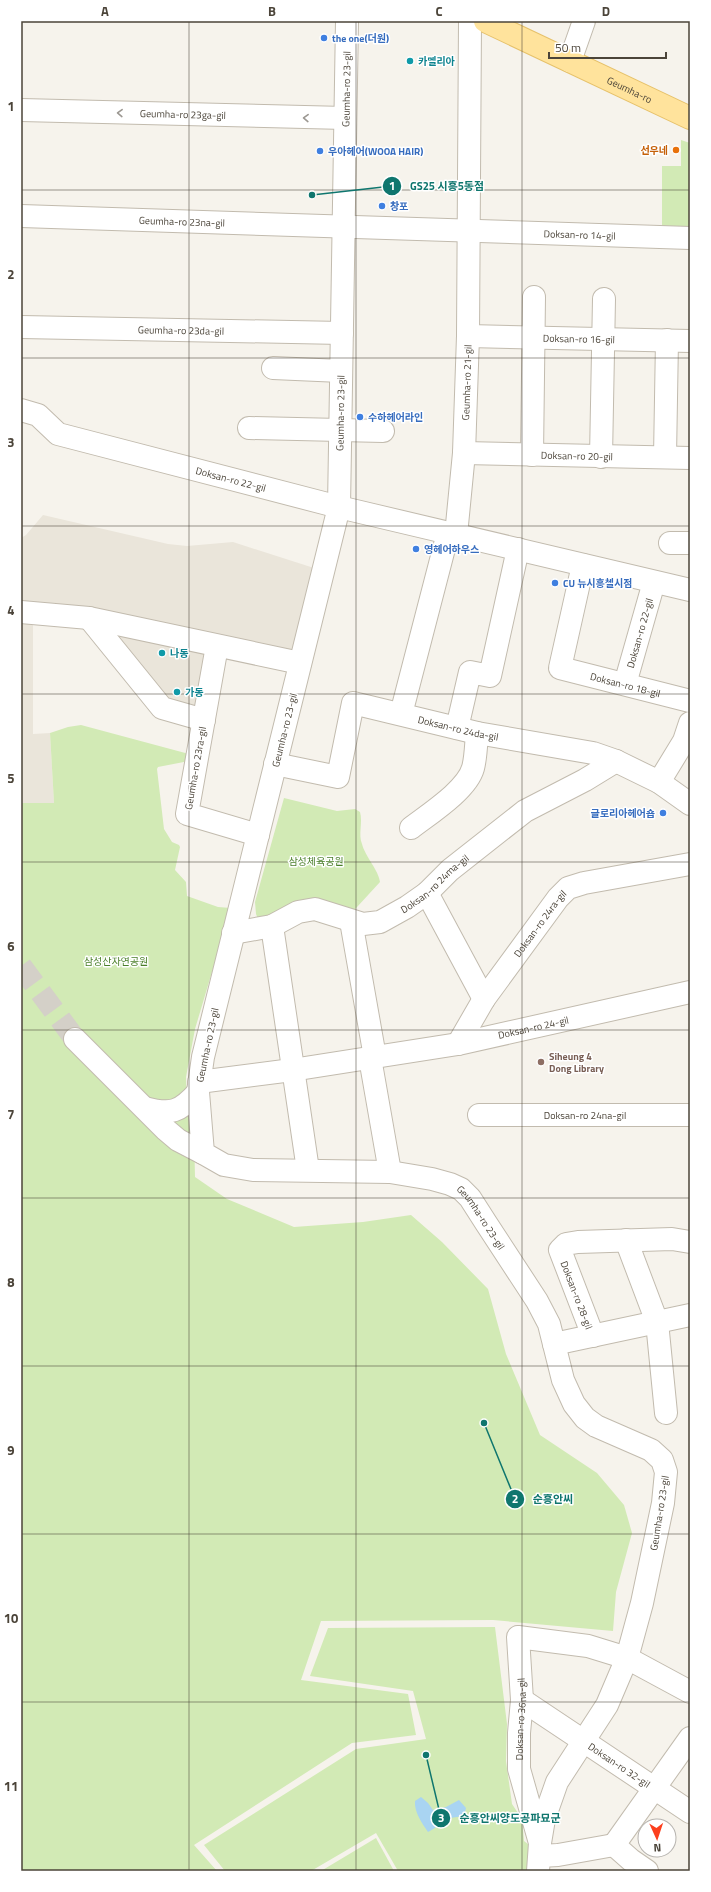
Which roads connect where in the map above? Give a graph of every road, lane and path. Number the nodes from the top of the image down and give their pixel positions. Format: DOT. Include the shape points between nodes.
graph roads {
  1 [pos="347,21"];
  2 [pos="470,21"];
  3 [pos="485,21"];
  4 [pos="584,21"];
  5 [pos="570,61"];
  6 [pos="21,110"];
  7 [pos="345,118"];
  8 [pos="690,118"];
  9 [pos="21,216"];
  10 [pos="344,226"];
  11 [pos="469,230"];
  12 [pos="690,238"];
  13 [pos="534,297"];
  14 [pos="604,299"];
  15 [pos="21,327"];
  16 [pos="342,333"];
  17 [pos="468,336"];
  18 [pos="534,337"];
  19 [pos="604,339"];
  20 [pos="667,340"];
  21 [pos="690,340"];
  22 [pos="273,368"];
  23 [pos="341,371"];
  24 [pos="21,410"];
  25 [pos="249,428"];
  26 [pos="340,431"];
  27 [pos="383,431"];
  28 [pos="464,453"];
  29 [pos="532,456"];
  30 [pos="601,457"];
  31 [pos="665,457"];
  32 [pos="690,458"];
  33 [pos="339,507"];
  34 [pos="452,534"];
  35 [pos="518,549"];
  36 [pos="584,565"];
  37 [pos="654,582"];
  38 [pos="690,590"];
  39 [pos="21,612"];
  40 [pos="89,618"];
  41 [pos="217,646"];
  42 [pos="300,663"];
  43 [pos="625,684"];
  44 [pos="690,701"];
  45 [pos="400,714"];
  46 [pos="204,720"];
  47 [pos="690,723"];
  48 [pos="467,731"];
  49 [pos="616,761"];
  50 [pos="275,764"];
  51 [pos="659,782"];
  52 [pos="690,804"];
  53 [pos="411,828"];
  54 [pos="258,835"];
  55 [pos="690,864"];
  56 [pos="427,893"];
  57 [pos="351,921"];
  58 [pos="272,926"];
  59 [pos="234,933"];
  60 [pos="690,992"];
  61 [pos="484,999"];
  62 [pos="75,1039"];
  63 [pos="458,1044"];
  64 [pos="373,1058"];
  65 [pos="292,1070"];
  66 [pos="198,1087"];
  67 [pos="144,1108"];
  68 [pos="479,1115"];
  69 [pos="690,1115"];
  70 [pos="203,1153"];
  71 [pos="308,1170"];
  72 [pos="390,1172"];
  73 [pos="626,1240"];
  74 [pos="690,1242"];
  75 [pos="690,1315"];
  76 [pos="657,1322"];
  77 [pos="593,1336"];
  78 [pos="554,1344"];
  79 [pos="666,1413"];
  80 [pos="627,1658"];
  81 [pos="690,1692"];
  82 [pos="522,1700"];
  83 [pos="690,1738"];
  84 [pos="584,1742"];
  85 [pos="654,1788"];
  86 [pos="690,1812"];
  87 [pos="614,1845"];
  88 [pos="539,1856"];
  89 [pos="647,1871"];
  1 -- 7 [label="street, Geumha-ro 23-gil"];
  2 -- 11 [label="street, Geumha-ro 21-gil"];
  3 -- 5 [label="main road, Geumha-ro"];
  4 -- 5 [label="street"];
  5 -- 8 [label="main road, Geumha-ro"];
  7 -- 6 [label="street, Geumha-ro 23ga-gil, one-way"];
  7 -- 10 [label="street, Geumha-ro 23-gil"];
  9 -- 10 [label="street, Geumha-ro 23na-gil"];
  10 -- 11 [label="street"];
  10 -- 16 [label="street, Geumha-ro 23-gil"];
  11 -- 12 [label="street, Doksan-ro 14-gil"];
  11 -- 17 [label="street, Geumha-ro 21-gil"];
  13 -- 18 [label="street"];
  14 -- 19 [label="street"];
  15 -- 16 [label="street, Geumha-ro 23da-gil"];
  16 -- 23 [label="street, Geumha-ro 23-gil"];
  17 -- 18 [label="street, Doksan-ro 16-gil"];
  17 -- 28 [label="street, Geumha-ro 21-gil"];
  18 -- 19 [label="street, Doksan-ro 16-gil"];
  18 -- 29 [label="street"];
  19 -- 20 [label="street, Doksan-ro 16-gil"];
  19 -- 30 [label="street"];
  20 -- 21 [label="street, Doksan-ro 16-gil"];
  20 -- 31 [label="street"];
  22 -- 23 [label="street"];
  23 -- 26 [label="street, Geumha-ro 23-gil"];
  24 -- 33 [label="street, Doksan-ro 22-gil" via="38,415 58,434"];
  25 -- 26 [label="street"];
  26 -- 27 [label="street"];
  26 -- 33 [label="street, Geumha-ro 23-gil"];
  28 -- 29 [label="street, Doksan-ro 20-gil"];
  28 -- 34 [label="street, Geumha-ro 21-gil"];
  29 -- 30 [label="street, Doksan-ro 20-gil"];
  30 -- 31 [label="street, Doksan-ro 20-gil"];
  31 -- 32 [label="street, Doksan-ro 20-gil"];
  33 -- 34 [label="street, Doksan-ro 22-gil"];
  33 -- 42 [label="street, Geumha-ro 23-gil"];
  34 -- 35 [label="street, Doksan-ro 22-gil"];
  34 -- 45 [label="street"];
  35 -- 36 [label="street, Doksan-ro 22-gil"];
  35 -- 48 [label="street" via="490,676 470,672"];
  36 -- 37 [label="street, Doksan-ro 22-gil"];
  36 -- 43 [label="street, Doksan-ro 18-gil" via="560,668"];
  37 -- 38 [label="street, Doksan-ro 22-gil"];
  37 -- 43 [label="street, Doksan-ro 22-gil"];
  39 -- 40 [label="street"];
  40 -- 41 [label="street"];
  40 -- 46 [label="street, Geumha-ro 23ra-gil" via="162,708"];
  41 -- 42 [label="street"];
  41 -- 46 [label="street, Geumha-ro 23ra-gil"];
  42 -- 50 [label="street, Geumha-ro 23-gil"];
  43 -- 44 [label="street, Doksan-ro 18-gil"];
  45 -- 48 [label="street, Doksan-ro 24da-gil"];
  45 -- 50 [label="street, Doksan-ro 24da-gil" via="353,703 338,777"];
  46 -- 54 [label="street, Geumha-ro 23ra-gil" via="187,814"];
  47 -- 51 [label="street" via="684,741"];
  48 -- 49 [label="street, Doksan-ro 24da-gil" via="593,753"];
  48 -- 53 [label="street" via="473,768 466,782 448,800"];
  49 -- 51 [label="street, Doksan-ro 24da-gil"];
  49 -- 56 [label="street, Doksan-ro 24ma-gil" via="525,811 450,870"];
  50 -- 54 [label="street, Geumha-ro 23-gil"];
  51 -- 52 [label="street, Doksan-ro 24da-gil"];
  54 -- 59 [label="street, Geumha-ro 23-gil"];
  55 -- 61 [label="street, Doksan-ro 24ra-gil" via="568,888"];
  56 -- 57 [label="street, Doksan-ro 24ma-gil" via="380,922 363,924"];
  56 -- 61 [label="street"];
  57 -- 58 [label="street, Doksan-ro 24ma-gil" via="314,909 298,912"];
  57 -- 64 [label="street"];
  58 -- 59 [label="street, Doksan-ro 24ma-gil"];
  58 -- 65 [label="street"];
  59 -- 66 [label="street, Geumha-ro 23-gil"];
  60 -- 63 [label="street, Doksan-ro 24-gil"];
  61 -- 63 [label="street, Doksan-ro 24ra-gil"];
  62 -- 67 [label="street"];
  63 -- 64 [label="street, Doksan-ro 24-gil"];
  64 -- 65 [label="street, Doksan-ro 24-gil"];
  64 -- 72 [label="street"];
  65 -- 66 [label="street, Doksan-ro 24-gil"];
  65 -- 71 [label="street"];
  66 -- 67 [label="street" via="184,1106 175,1110 159,1112"];
  66 -- 70 [label="street, Geumha-ro 23-gil"];
  67 -- 70 [label="street" via="178,1140"];
  68 -- 69 [label="street, Doksan-ro 24na-gil"];
  70 -- 71 [label="street, Geumha-ro 23-gil" via="224,1165 246,1169"];
  71 -- 72 [label="street, Geumha-ro 23-gil"];
  72 -- 78 [label="street, Geumha-ro 23-gil" via="450,1184 461,1189 470,1198 538,1301 549,1324"];
  73 -- 74 [label="street, Doksan-ro 28-gil" via="672,1239"];
  73 -- 76 [label="street"];
  73 -- 77 [label="street, Doksan-ro 28-gil" via="578,1242 566,1244 560,1250"];
  75 -- 76 [label="street, Doksan-ro 28-gil"];
  76 -- 77 [label="street, Doksan-ro 28-gil"];
  76 -- 79 [label="street"];
  77 -- 78 [label="street, Doksan-ro 28-gil"];
  78 -- 80 [label="street, Geumha-ro 23-gil" via="563,1380 574,1404 585,1418 606,1432 652,1450 662,1460 666,1472 663,1503 642,1603"];
  80 -- 81 [label="street"];
  80 -- 82 [label="street, Doksan-ro 36na-gil" via="588,1646 518,1637"];
  80 -- 84 [label="street, Doksan-ro 32-gil" via="607,1705"];
  82 -- 84 [label="street, Doksan-ro 32-gil"];
  82 -- 88 [label="street, Doksan-ro 36na-gil" via="519,1768"];
  83 -- 85 [label="street, Doksan-ro 32-gil"];
  84 -- 85 [label="street, Doksan-ro 32-gil"];
  84 -- 88 [label="street, Doksan-ro 32-gil" via="557,1782 544,1819"];
  85 -- 86 [label="street, Doksan-ro 32-gil"];
  85 -- 87 [label="street, Doksan-ro 32-gil"];
  87 -- 88 [label="street"];
  87 -- 89 [label="street"];
}
